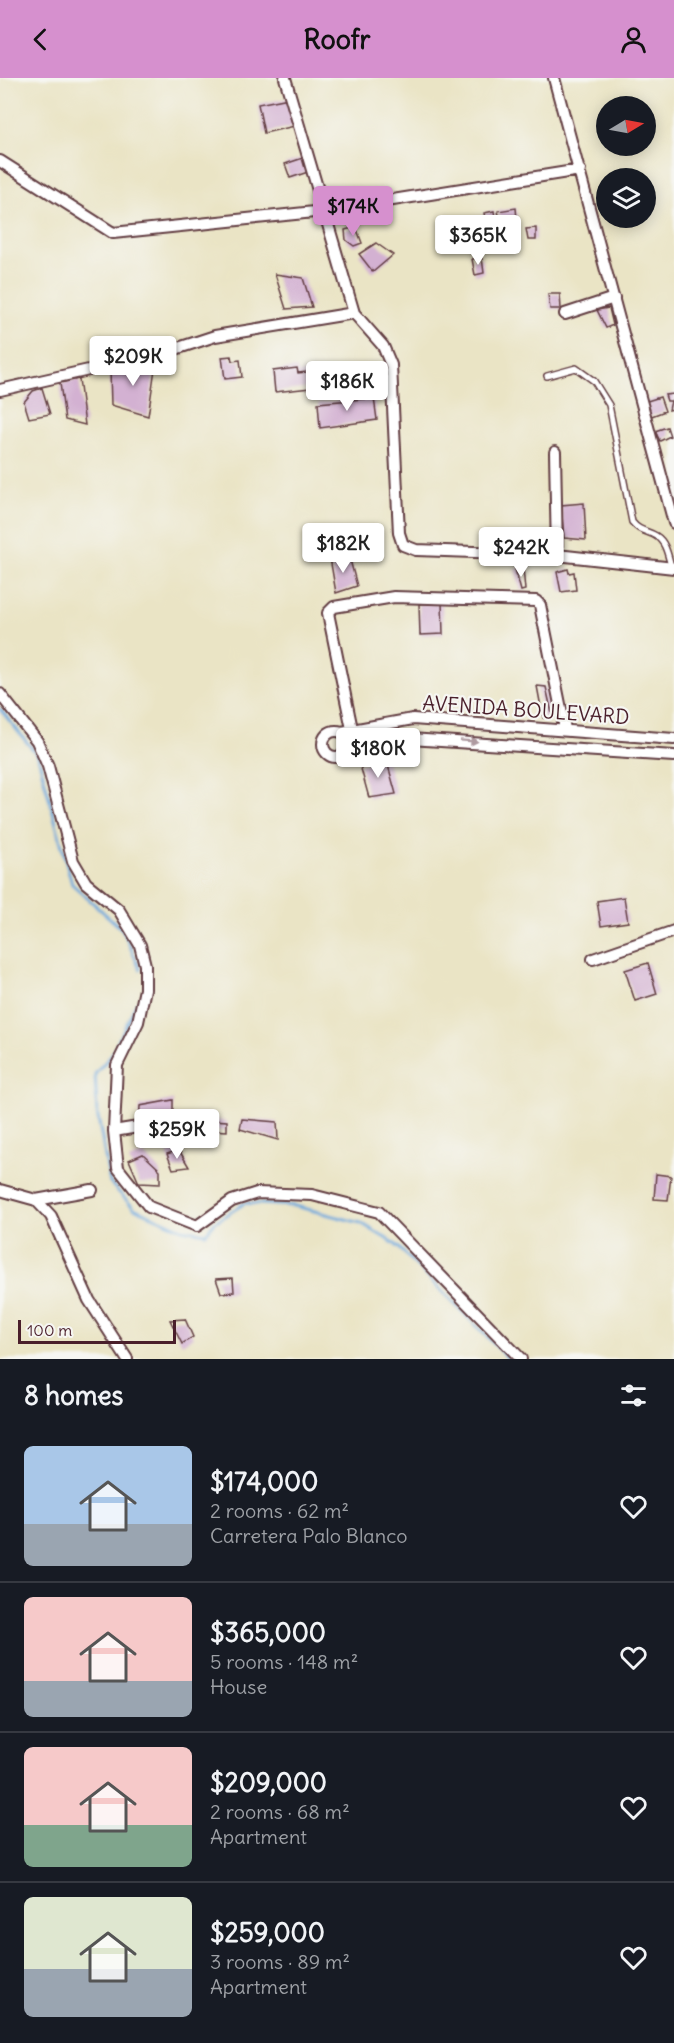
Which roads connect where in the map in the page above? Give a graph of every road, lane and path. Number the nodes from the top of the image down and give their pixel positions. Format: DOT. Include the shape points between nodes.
graph roads {
  1 [pos="285,78"];
  2 [pos="554,78"];
  3 [pos="0,161"];
  4 [pos="580,170"];
  5 [pos="324,211"];
  6 [pos="614,298"];
  7 [pos="354,313"];
  8 [pos="565,314"];
  9 [pos="547,376"];
  10 [pos="0,390"];
  11 [pos="555,452"];
  12 [pos="674,523"];
  13 [pos="557,555"];
  14 [pos="673,568"];
  15 [pos="0,694"];
  16 [pos="564,729"];
  17 [pos="346,730"];
  18 [pos="674,739"];
  19 [pos="349,749"];
  20 [pos="674,756"];
  21 [pos="674,931"];
  22 [pos="593,959"];
  23 [pos="180,1120"];
  24 [pos="114,1131"];
  25 [pos="0,1190"];
  26 [pos="92,1190"];
  27 [pos="36,1200"];
  28 [pos="127,1359"];
  29 [pos="521,1359"];
  1 -- 5 [label="street"];
  2 -- 4 [label="street"];
  3 -- 5 [label="street" via="113,233"];
  4 -- 5 [label="street"];
  4 -- 6 [label="street"];
  5 -- 7 [label="street"];
  6 -- 8 [label="street"];
  6 -- 12 [label="street"];
  7 -- 10 [label="street" via="214,336 160,354"];
  7 -- 13 [label="street" via="383,346 392,365 399,533 403,545 416,550"];
  9 -- 14 [label="lane" via="576,368 594,381 609,405 632,522 640,532 656,536"];
  11 -- 13 [label="street"];
  13 -- 14 [label="street"];
  15 -- 24 [label="street" via="37,741 48,766 73,861 87,883 119,910 140,945 145,989 138,1022 117,1065"];
  16 -- 17 [label="street, AVENIDA BOULEVARD" via="413,719"];
  16 -- 17 [label="street" via="540,605 394,597 333,607 328,614"];
  16 -- 18 [label="street, AVENIDA BOULEVARD"];
  17 -- 19 [label="street"];
  17 -- 19 [label="street" via="332,731 325,737 324,750 334,758"];
  19 -- 20 [label="street, AVENIDA BOULEVARD, one-way" via="410,739"];
  21 -- 22 [label="street"];
  23 -- 24 [label="street"];
  24 -- 29 [label="street" via="118,1168 149,1207 197,1226 232,1201 257,1193 312,1195 379,1212"];
  25 -- 27 [label="street"];
  26 -- 27 [label="street"];
  27 -- 28 [label="street" via="51,1216 89,1300"];
}
